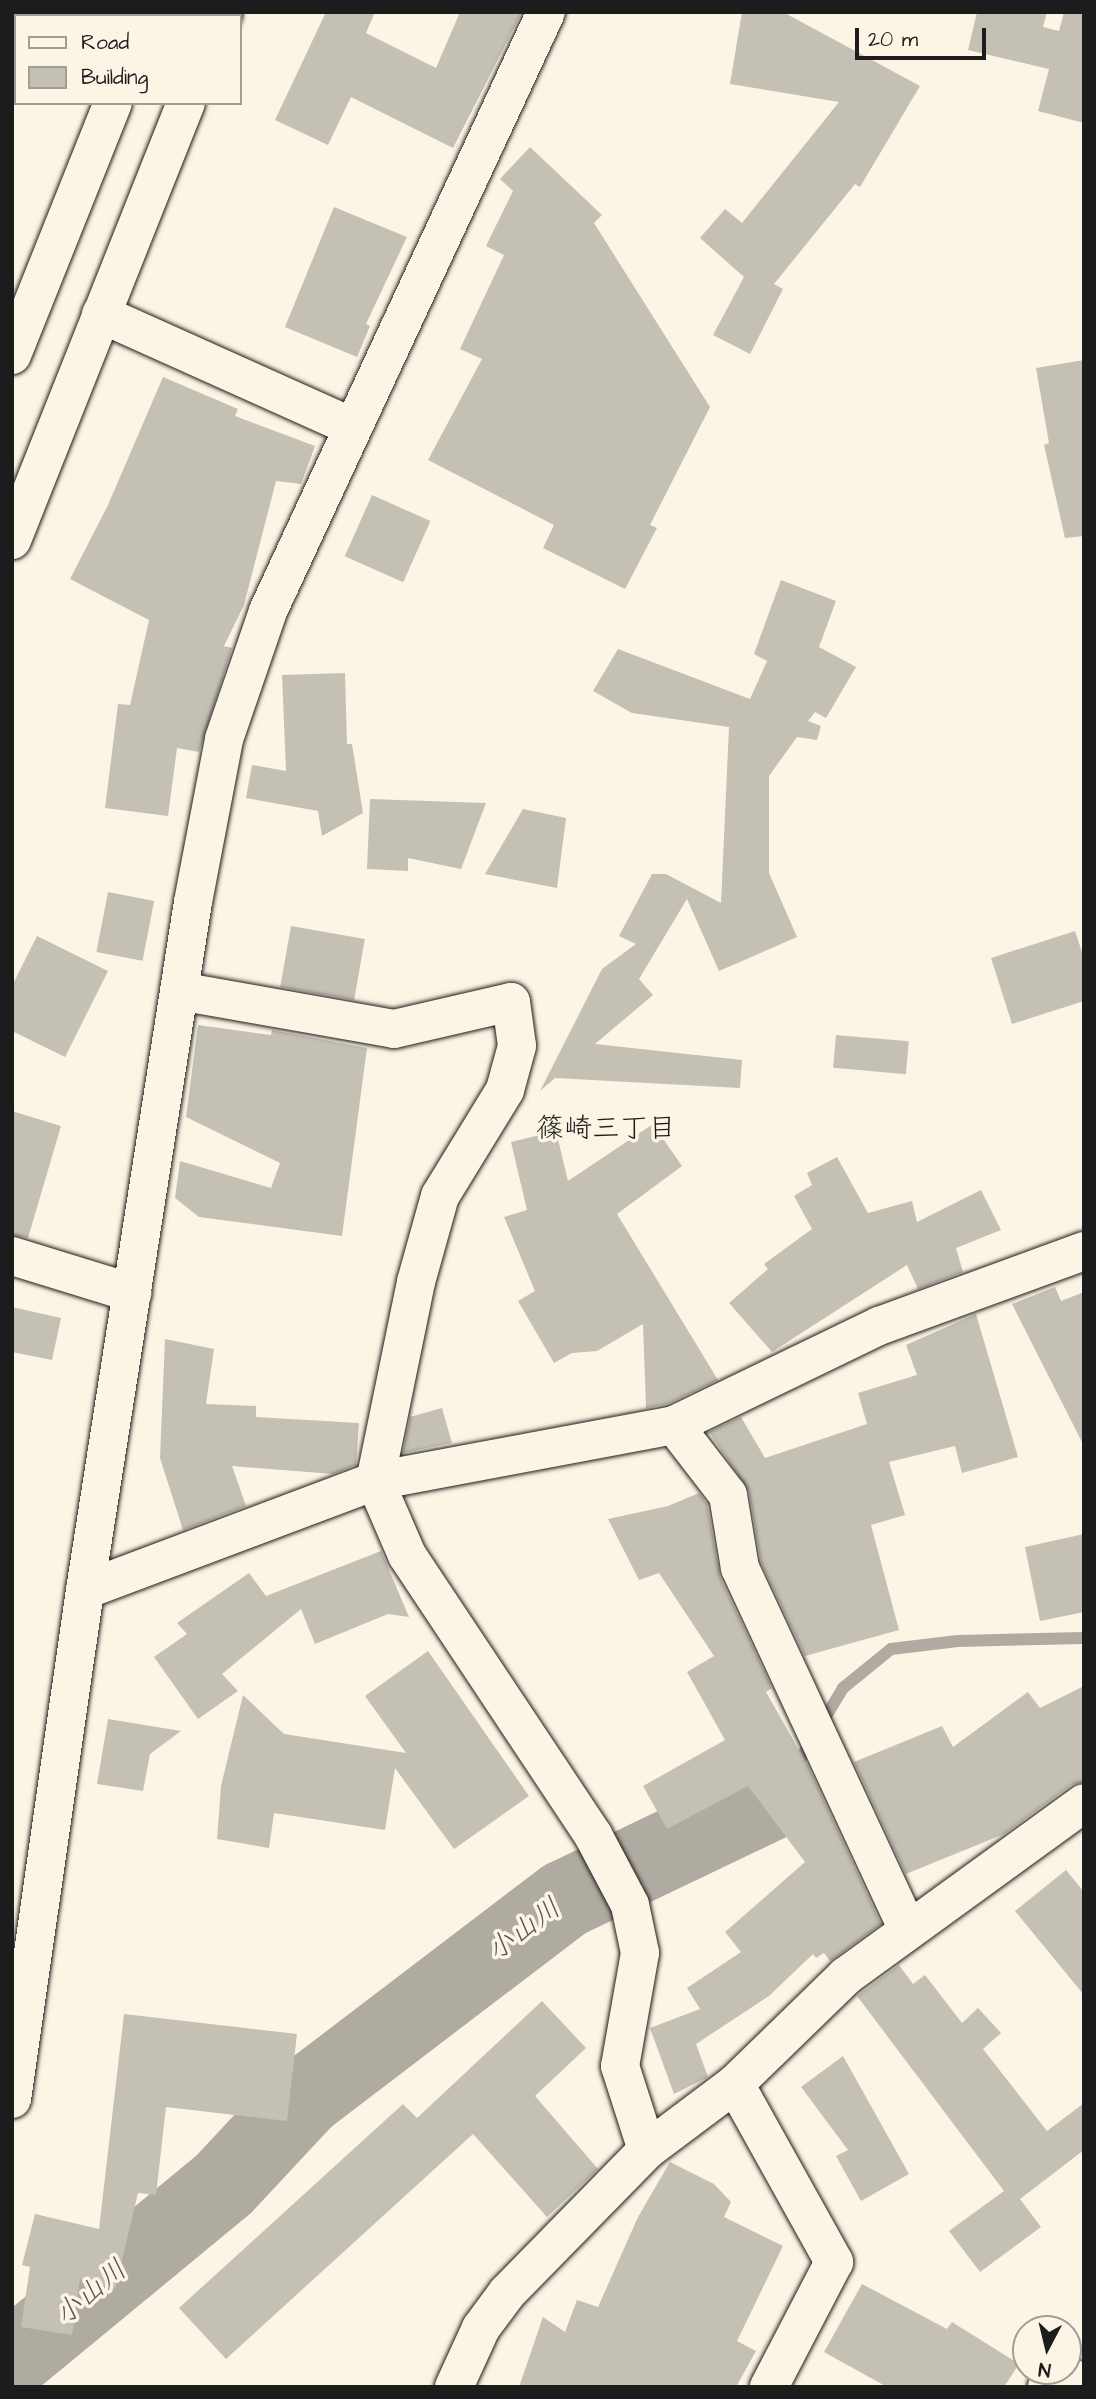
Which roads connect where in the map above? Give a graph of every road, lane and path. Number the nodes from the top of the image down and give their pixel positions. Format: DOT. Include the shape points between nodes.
graph roads {
  1 [pos="547,12"];
  2 [pos="112,105"];
  3 [pos="185,105"];
  4 [pos="101,314"];
  5 [pos="12,355"];
  6 [pos="352,427"];
  7 [pos="12,540"];
  8 [pos="179,991"];
  9 [pos="1084,1251"];
  10 [pos="12,1256"];
  11 [pos="132,1293"];
  12 [pos="674,1425"];
  13 [pos="375,1481"];
  14 [pos="85,1590"];
  15 [pos="1084,1803"];
  16 [pos="908,1930"];
  17 [pos="735,2084"];
  18 [pos="12,2099"];
  19 [pos="648,2150"];
  20 [pos="454,2387"];
  21 [pos="769,2387"];
  22 [pos="1047,2387"];
  23 [pos="1081,2387"];
  1 -- 6 [label="street"];
  2 -- 5 [label="street"];
  3 -- 4 [label="street"];
  4 -- 6 [label="street"];
  4 -- 7 [label="street"];
  6 -- 8 [label="street" via="268,611 224,739"];
  8 -- 11 [label="street"];
  8 -- 13 [label="street" via="394,1029 511,1003 517,1046 505,1090 440,1196 416,1282"];
  9 -- 12 [label="street" via="878,1326"];
  10 -- 11 [label="street"];
  11 -- 14 [label="street"];
  12 -- 13 [label="street"];
  12 -- 16 [label="street" via="729,1494 740,1568"];
  13 -- 14 [label="street"];
  13 -- 19 [label="street" via="407,1555 593,1835 630,1905 640,1954 620,2066"];
  14 -- 18 [label="street"];
  15 -- 16 [label="street"];
  16 -- 17 [label="street" via="846,1976"];
  17 -- 19 [label="street"];
  17 -- 21 [label="street" via="834,2262"];
  19 -- 20 [label="street" via="507,2293 481,2328"];
  22 -- 23 [label="street" via="1053,2377 1072,2378"];
}
